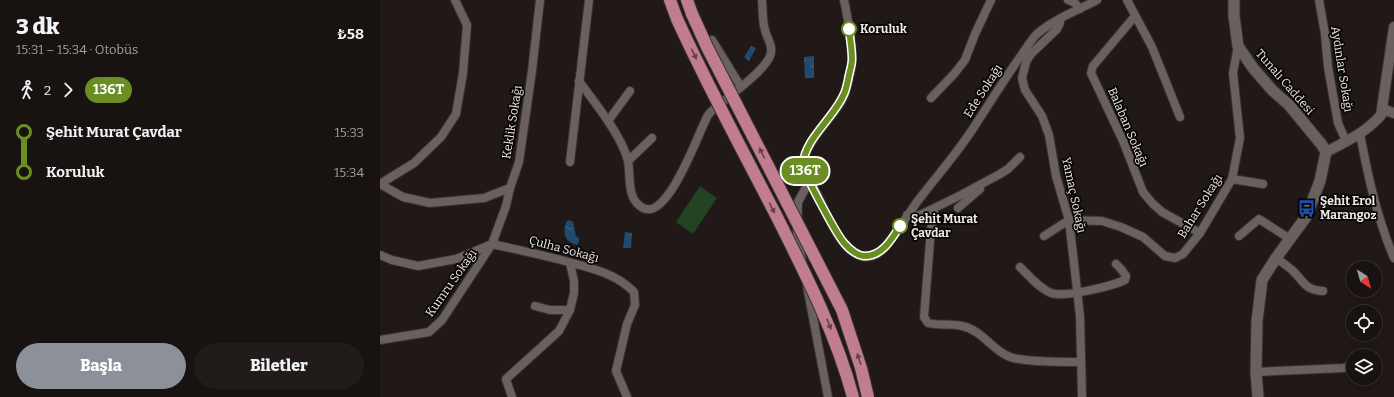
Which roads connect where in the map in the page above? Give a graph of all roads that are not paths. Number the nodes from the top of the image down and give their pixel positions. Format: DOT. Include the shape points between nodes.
graph roads {
  1 [pos="455,0"];
  2 [pos="540,0"];
  3 [pos="589,0"];
  4 [pos="670,0"];
  5 [pos="687,0"];
  6 [pos="762,0"];
  7 [pos="844,0"];
  8 [pos="991,0"];
  9 [pos="1068,0"];
  10 [pos="1097,0"];
  11 [pos="1127,0"];
  12 [pos="1234,0"];
  13 [pos="1319,0"];
  14 [pos="1080,9"];
  15 [pos="1135,16"];
  16 [pos="1060,19"];
  17 [pos="1394,27"];
  18 [pos="712,40"];
  19 [pos="1238,46"];
  20 [pos="579,81"];
  21 [pos="741,86"];
  22 [pos="630,91"];
  23 [pos="931,98"];
  24 [pos="1382,109"];
  25 [pos="1394,113"];
  26 [pos="1180,117"];
  27 [pos="608,121"];
  28 [pos="1360,134"];
  29 [pos="652,138"];
  30 [pos="1346,141"];
  31 [pos="1326,152"];
  32 [pos="1020,157"];
  33 [pos="628,161"];
  34 [pos="570,162"];
  35 [pos="991,179"];
  36 [pos="1232,179"];
  37 [pos="810,180"];
  38 [pos="380,184"];
  39 [pos="1263,184"];
  40 [pos="510,188"];
  41 [pos="958,208"];
  42 [pos="934,209"];
  43 [pos="907,215"];
  44 [pos="1069,220"];
  45 [pos="1200,233"];
  46 [pos="1044,236"];
  47 [pos="1239,236"];
  48 [pos="1290,239"];
  49 [pos="492,244"];
  50 [pos="380,256"];
  51 [pos="1276,258"];
  52 [pos="1394,258"];
  53 [pos="570,263"];
  54 [pos="1116,264"];
  55 [pos="1020,267"];
  56 [pos="1077,292"];
  57 [pos="1323,292"];
  58 [pos="535,306"];
  59 [pos="570,310"];
  60 [pos="380,340"];
  61 [pos="1081,362"];
  62 [pos="1346,367"];
  63 [pos="1256,372"];
  64 [pos="512,397"];
  65 [pos="627,397"];
  66 [pos="828,397"];
  67 [pos="853,397"];
  68 [pos="868,397"];
  69 [pos="1082,397"];
  70 [pos="1258,397"];
  1 -- 38 [label="street" via="467,25 456,114 442,137 414,163"];
  2 -- 40 [label="street, Keklik Sokağı" via="519,162"];
  3 -- 20 [label="street"];
  4 -- 67 [label="highway, one-way, bridge" via="693,53 827,320 845,366"];
  68 -- 5 [label="highway, one-way, bridge" via="862,368 842,310 707,47"];
  6 -- 21 [label="street" via="765,30 770,41 770,56 761,70"];
  7 -- 37 [label="street, Ede Sokağı" via="852,60 845,94 805,154 802,166"];
  8 -- 23 [label="street" via="965,60"];
  9 -- 14 [label="street"];
  10 -- 14 [label="street, Ede Sokağı"];
  11 -- 15 [label="street"];
  12 -- 19 [label="main road, Tunalı Caddesi"];
  13 -- 30 [label="street, Aydınlar Sokağı" via="1338,123"];
  14 -- 16 [label="street, Ede Sokağı"];
  15 -- 26 [label="street" via="1152,48"];
  15 -- 45 [label="street, Balaban Sokağı" via="1093,66 1092,73 1124,141 1143,192 1162,212"];
  16 -- 43 [label="street, Ede Sokağı" via="1036,35 999,86 959,151"];
  16 -- 44 [label="street, Yamaç Sokağı" via="1057,30 1031,54 1022,78 1025,90 1042,116 1049,135 1056,176"];
  17 -- 24 [label="street"];
  18 -- 21 [label="street"];
  19 -- 31 [label="main road, Tunalı Caddesi"];
  19 -- 36 [label="street, Bahar Sokağı" via="1233,73 1240,138"];
  20 -- 27 [label="street"];
  20 -- 34 [label="street"];
  21 -- 33 [label="street" via="708,115 676,184 654,208 644,209 635,203 631,195"];
  22 -- 27 [label="street"];
  24 -- 25 [label="street"];
  24 -- 28 [label="street" via="1376,121"];
  27 -- 33 [label="street" via="623,146"];
  28 -- 30 [label="street"];
  28 -- 52 [label="street" via="1371,190"];
  29 -- 33 [label="street"];
  30 -- 31 [label="street"];
  31 -- 48 [label="main road" via="1320,181 1306,217"];
  32 -- 35 [label="street" via="1008,169"];
  35 -- 41 [label="street"];
  35 -- 42 [label="street"];
  36 -- 39 [label="street"];
  36 -- 45 [label="street, Bahar Sokağı"];
  37 -- 43 [label="street, Ede Sokağı" via="844,244 863,256 878,253"];
  37 -- 66 [label="street" via="798,202 797,236"];
  38 -- 40 [label="street" via="404,196 430,203 484,198"];
  40 -- 49 [label="street, Keklik Sokağı"];
  42 -- 43 [label="street" via="920,215"];
  42 -- 61 [label="street" via="924,317 928,323 962,326 973,330 1010,357 1043,362"];
  44 -- 45 [label="street, Bahar Sokağı" via="1102,221 1121,226 1143,237 1169,258 1183,254"];
  44 -- 46 [label="street"];
  44 -- 56 [label="street, Yamaç Sokağı"];
  47 -- 48 [label="street" via="1259,219"];
  48 -- 51 [label="main road"];
  49 -- 50 [label="street" via="456,259 418,266"];
  49 -- 53 [label="street, Çulha Sokağı"];
  49 -- 60 [label="street, Kumru Sokağı" via="442,320 429,332"];
  51 -- 57 [label="street" via="1293,271 1306,286 1314,291"];
  51 -- 63 [label="main road" via="1262,280 1257,321"];
  53 -- 59 [label="street" via="574,281"];
  53 -- 65 [label="street, Çulha Sokağı" via="592,268 627,284 634,292 635,305 627,324 616,371"];
  54 -- 56 [label="street" via="1126,276 1125,280"];
  55 -- 56 [label="street" via="1052,294"];
  56 -- 61 [label="street, Yamaç Sokağı"];
  58 -- 59 [label="street" via="550,310"];
  59 -- 64 [label="street" via="559,331 506,379"];
  61 -- 69 [label="street, Yamaç Sokağı"];
  62 -- 63 [label="street"];
  63 -- 70 [label="main road"];
}
